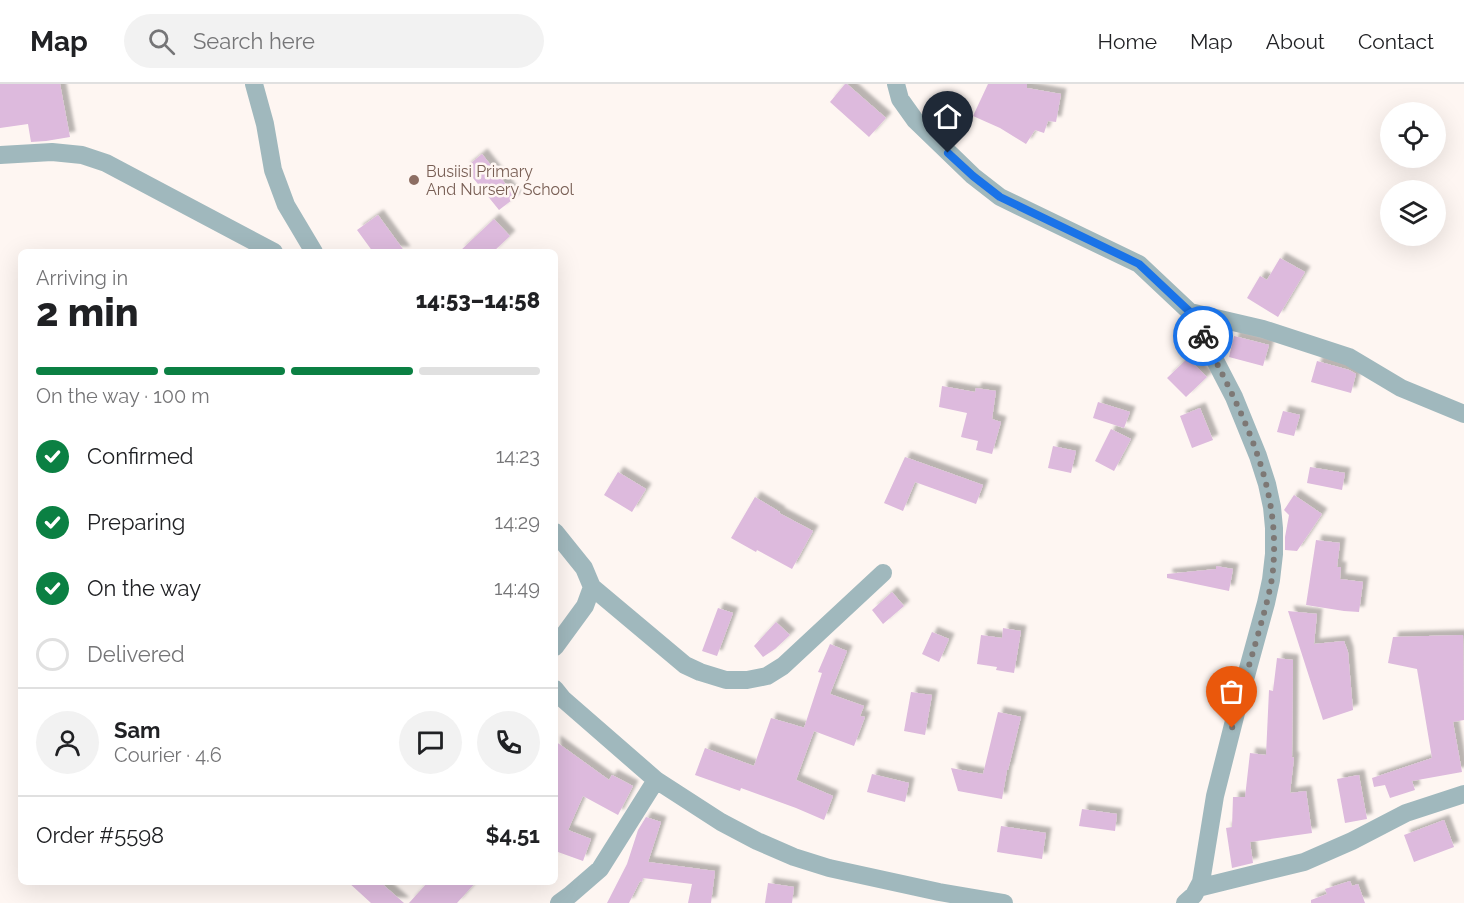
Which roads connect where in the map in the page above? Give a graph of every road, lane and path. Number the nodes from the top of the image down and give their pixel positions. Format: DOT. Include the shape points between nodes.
graph roads {
  1 [pos="255,84"];
  2 [pos="896,84"];
  3 [pos="0,155"];
  4 [pos="268,249"];
  5 [pos="312,249"];
  6 [pos="1190,312"];
  7 [pos="1464,414"];
  8 [pos="558,536"];
  9 [pos="883,573"];
  10 [pos="592,587"];
  11 [pos="558,643"];
  12 [pos="558,693"];
  13 [pos="656,780"];
  14 [pos="1464,794"];
  15 [pos="1198,888"];
  16 [pos="559,903"];
  17 [pos="1004,903"];
  18 [pos="1185,903"];
  1 -- 5 [label="street" via="273,170 286,205"];
  2 -- 6 [label="street" via="900,99 915,120 1000,197 1139,264"];
  3 -- 4 [label="street" via="52,152 98,160"];
  6 -- 7 [label="street" via="1263,329 1349,357 1401,388"];
  6 -- 15 [label="street" via="1234,397 1258,456 1272,507 1274,537 1271,580 1215,796"];
  8 -- 10 [label="street" via="584,568"];
  9 -- 10 [label="street" via="783,666 767,676 747,680 726,680 685,665"];
  10 -- 11 [label="street" via="585,606"];
  12 -- 13 [label="street"];
  13 -- 16 [label="street" via="600,869"];
  13 -- 17 [label="street" via="721,822 794,857 829,868"];
  14 -- 15 [label="street" via="1406,813 1304,862"];
  15 -- 18 [label="street"];
}
